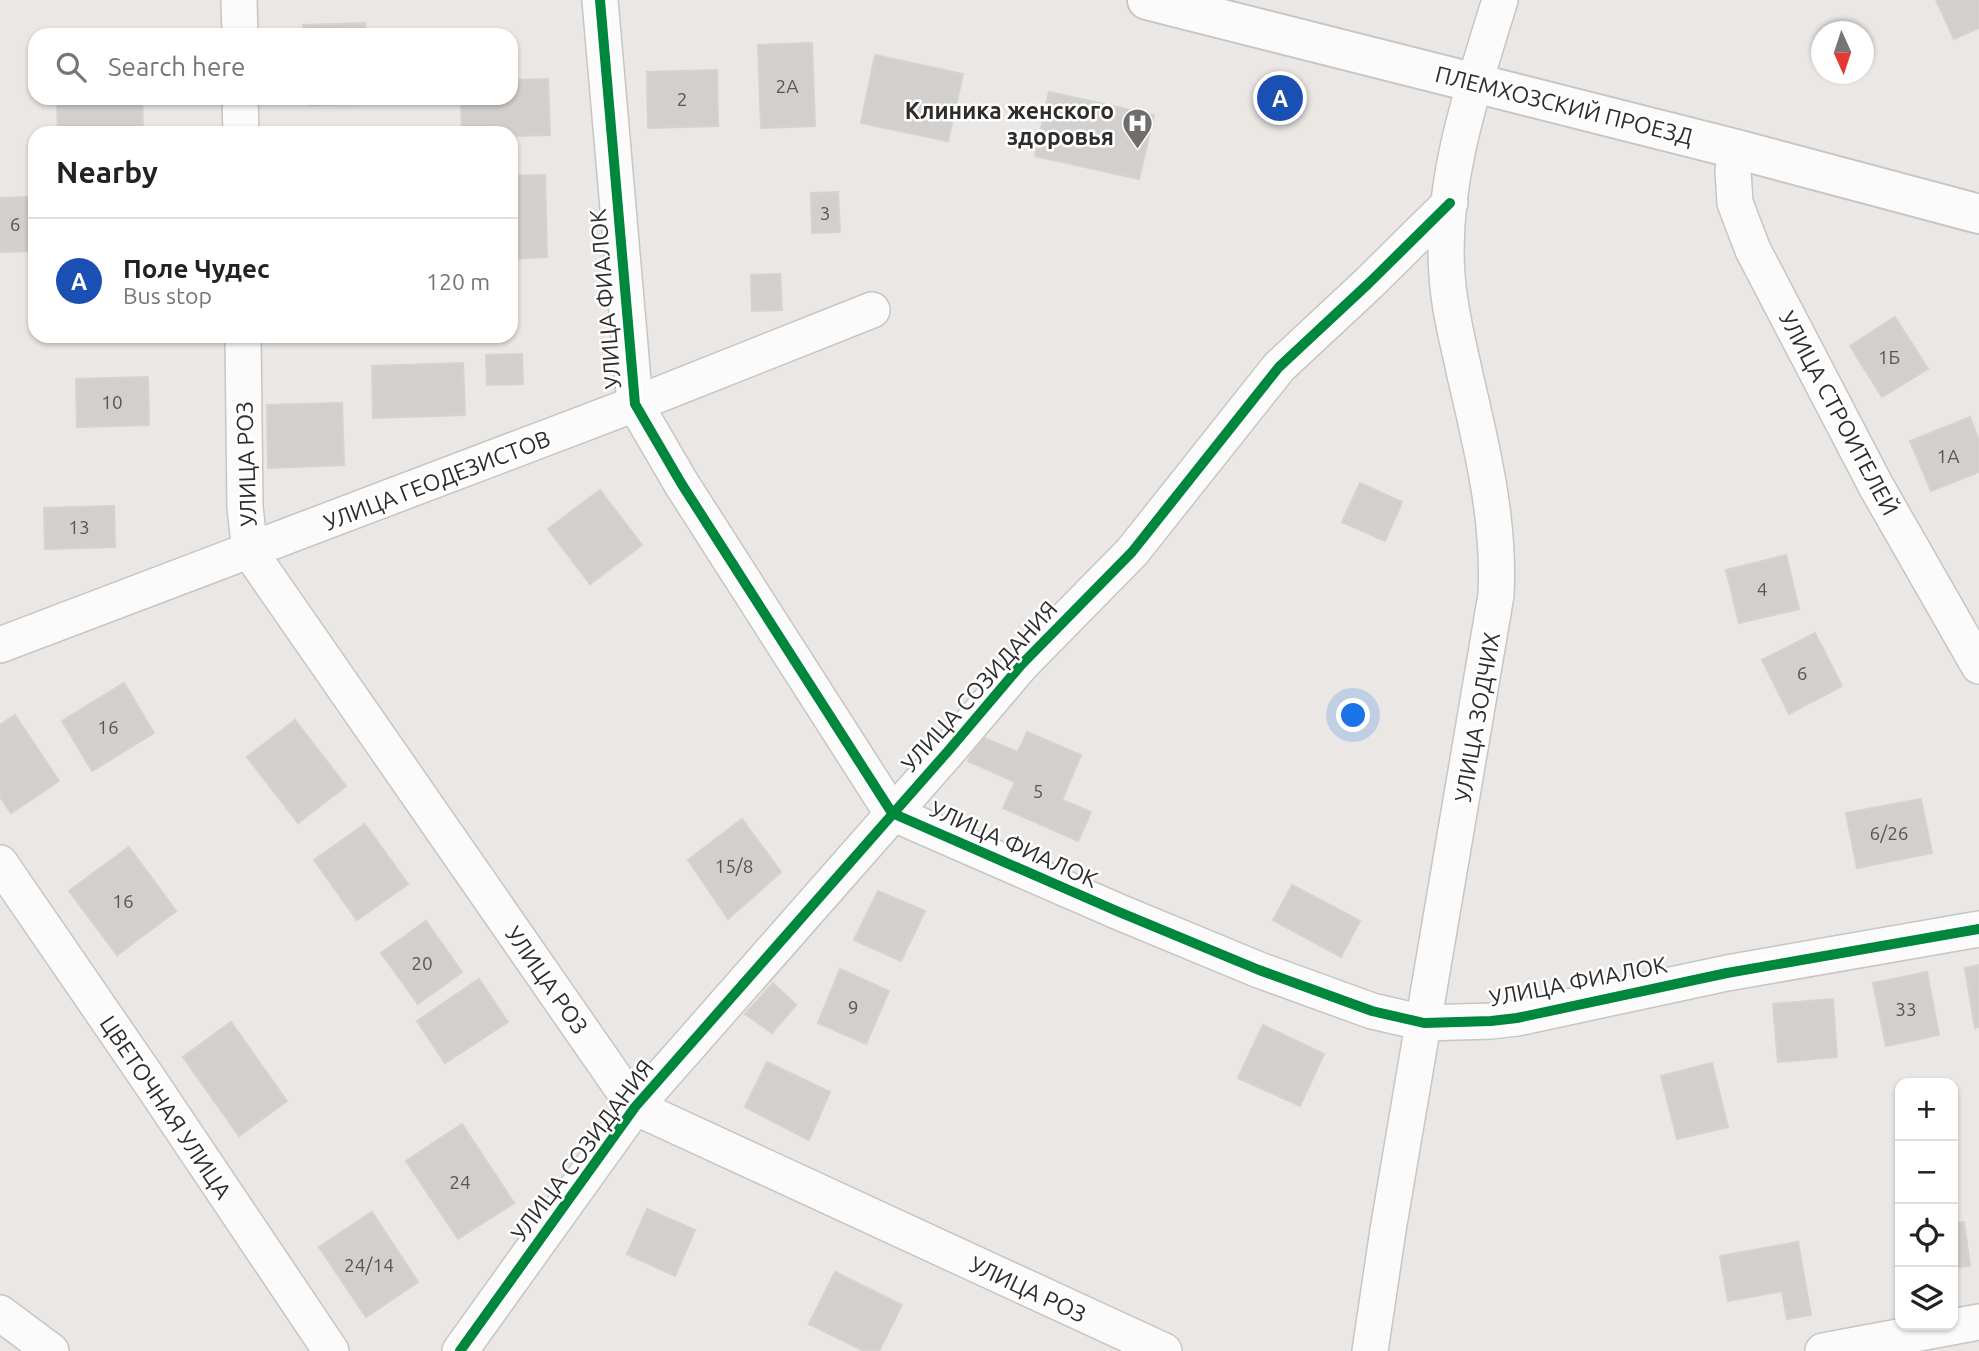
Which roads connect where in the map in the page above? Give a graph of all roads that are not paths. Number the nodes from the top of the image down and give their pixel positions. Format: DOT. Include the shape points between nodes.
graph roads {
  1 [pos="239,0"];
  2 [pos="600,0"];
  3 [pos="1147,0"];
  4 [pos="1500,0"];
  5 [pos="240,28"];
  6 [pos="1475,83"];
  7 [pos="240,105"];
  8 [pos="241,126"];
  9 [pos="1737,149"];
  10 [pos="1450,203"];
  11 [pos="1979,214"];
  12 [pos="872,310"];
  13 [pos="243,343"];
  14 [pos="635,404"];
  15 [pos="250,552"];
  16 [pos="0,645"];
  17 [pos="1979,666"];
  18 [pos="892,813"];
  19 [pos="0,863"];
  20 [pos="1979,929"];
  21 [pos="1424,1023"];
  22 [pos="635,1107"];
  23 [pos="8,1320"];
  24 [pos="1979,1322"];
  25 [pos="51,1351"];
  26 [pos="331,1351"];
  27 [pos="460,1351"];
  28 [pos="1164,1351"];
  29 [pos="1370,1351"];
  30 [pos="1823,1351"];
  1 -- 5 [label="street"];
  2 -- 14 [label="street, УЛИЦА ФИАЛОК"];
  3 -- 6 [label="main road, ПЛЕМХОЗСКИЙ ПРОЕЗД"];
  4 -- 6 [label="street, УЛИЦА ЗОДЧИХ"];
  6 -- 9 [label="main road, ПЛЕМХОЗСКИЙ ПРОЕЗД"];
  6 -- 10 [label="street, УЛИЦА ЗОДЧИХ"];
  7 -- 8 [label="street"];
  9 -- 11 [label="main road, ПЛЕМХОЗСКИЙ ПРОЕЗД"];
  9 -- 17 [label="street, УЛИЦА СТРОИТЕЛЕЙ" via="1735,203 1753,250 1876,486"];
  10 -- 18 [label="street, УЛИЦА СОЗИДАНИЯ" via="1279,367 1147,534 1021,665"];
  10 -- 21 [label="street, УЛИЦА ЗОДЧИХ" via="1447,278 1487,472 1497,578"];
  12 -- 14 [label="street, УЛИЦА ГЕОДЕЗИСТОВ"];
  13 -- 15 [label="street, УЛИЦА РОЗ" via="244,507"];
  14 -- 15 [label="street, УЛИЦА ГЕОДЕЗИСТОВ"];
  14 -- 18 [label="street, УЛИЦА ФИАЛОК"];
  15 -- 16 [label="street, УЛИЦА ГЕОДЕЗИСТОВ"];
  15 -- 22 [label="street, УЛИЦА РОЗ"];
  18 -- 21 [label="street, УЛИЦА ФИАЛОК" via="1259,970 1372,1011"];
  18 -- 22 [label="street, УЛИЦА СОЗИДАНИЯ"];
  19 -- 26 [label="street, ЦВЕТОЧНАЯ УЛИЦА"];
  20 -- 21 [label="street, УЛИЦА ФИАЛОК" via="1727,973 1517,1018"];
  21 -- 29 [label="street, УЛИЦА ЗОДЧИХ"];
  22 -- 27 [label="street, УЛИЦА СОЗИДАНИЯ"];
  22 -- 28 [label="street, УЛИЦА РОЗ"];
  23 -- 25 [label="street"];
  24 -- 30 [label="street"];
}
